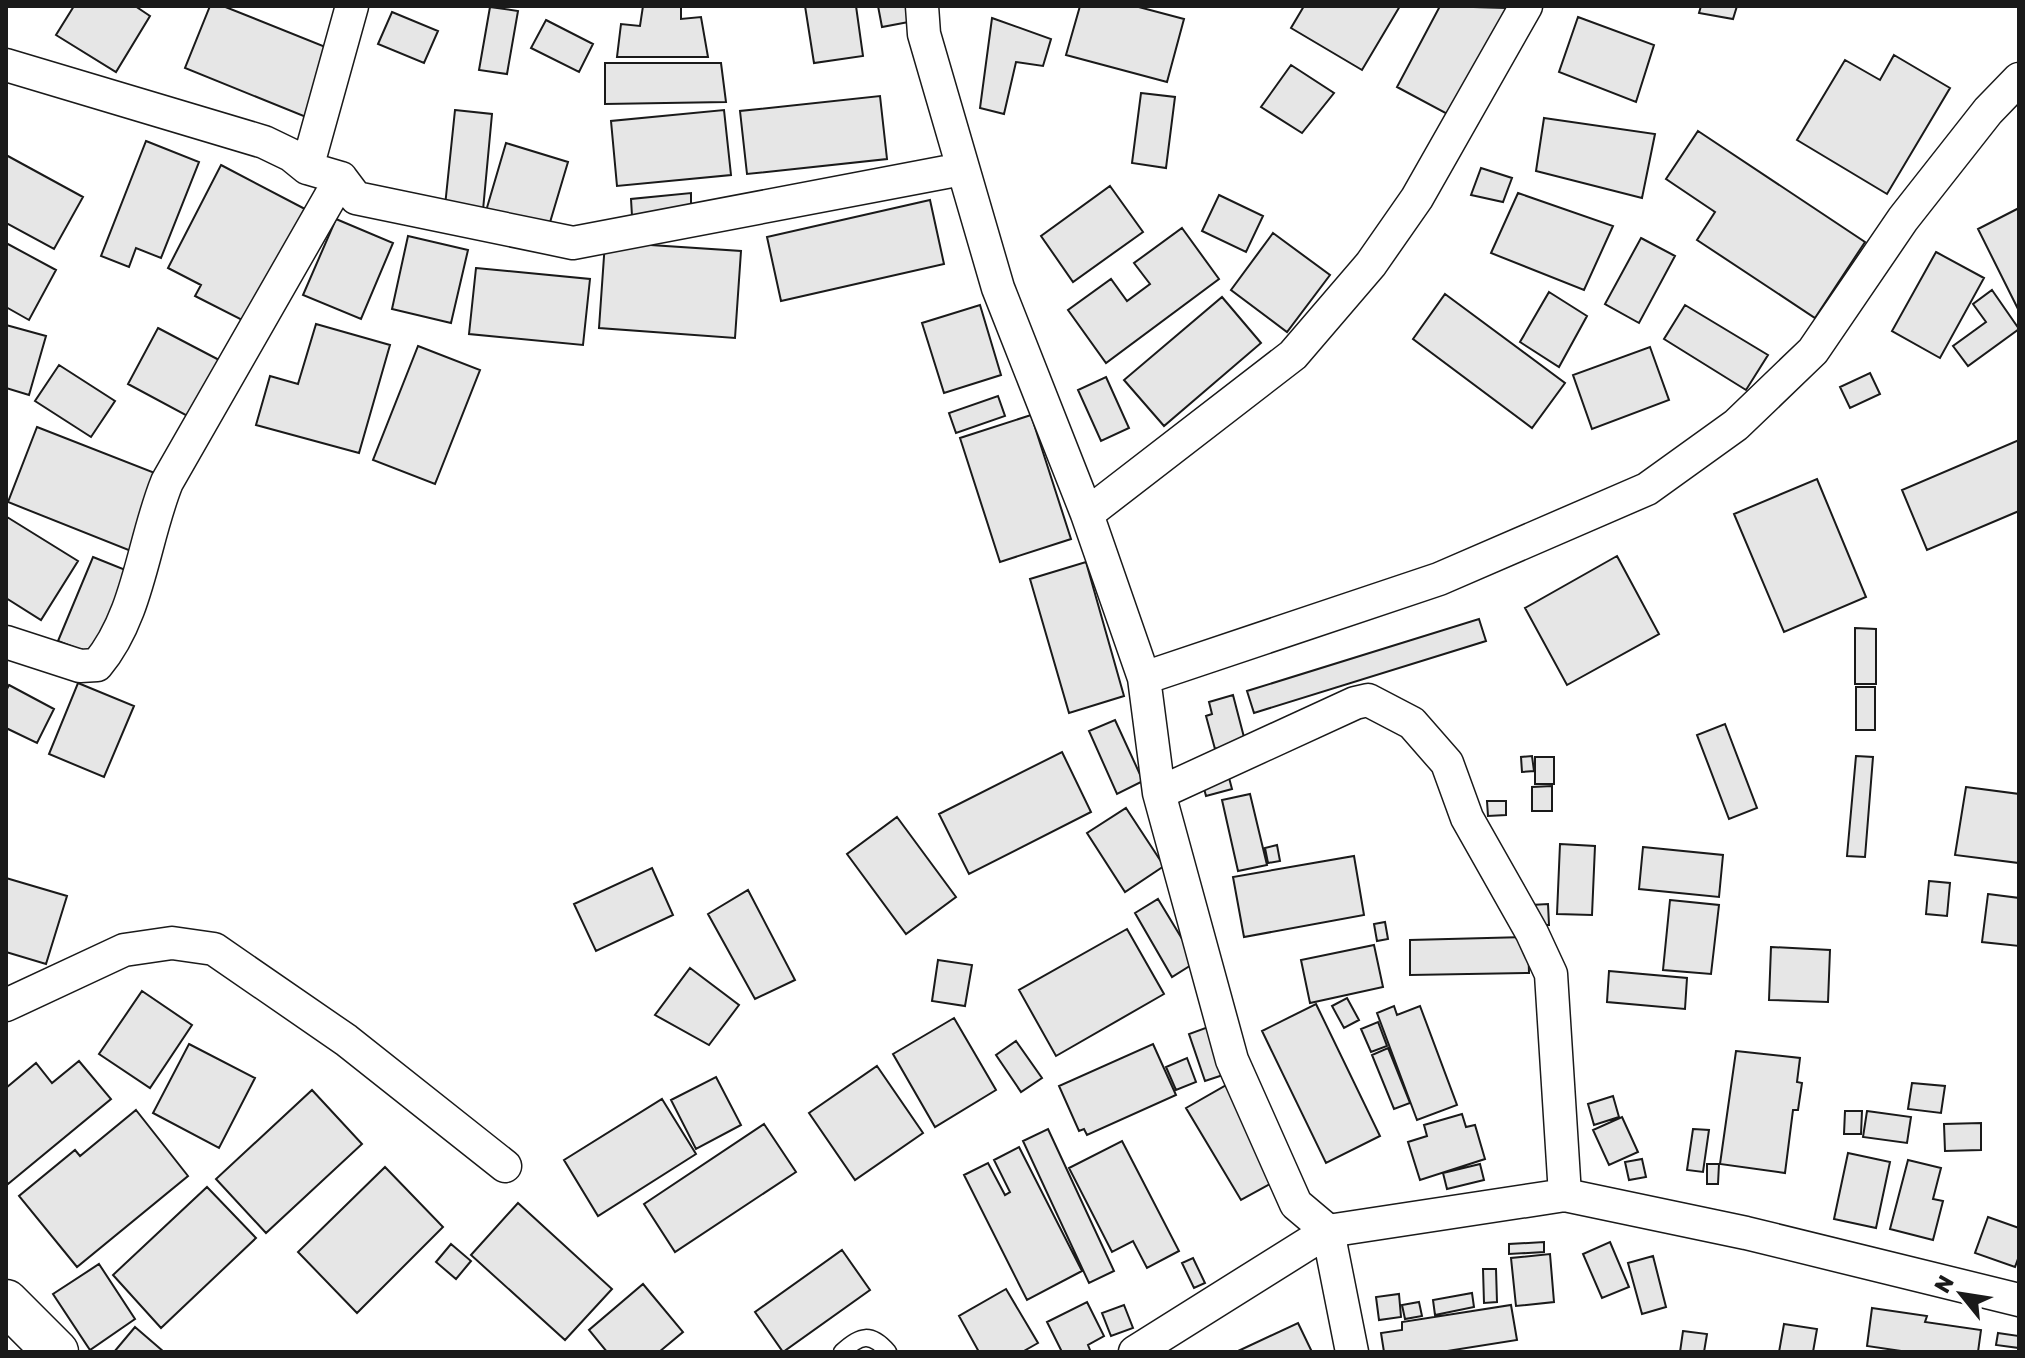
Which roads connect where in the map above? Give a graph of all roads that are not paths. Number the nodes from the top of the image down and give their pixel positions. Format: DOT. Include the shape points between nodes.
graph roads {
  1 [pos="352,6"];
  2 [pos="922,6"];
  3 [pos="1526,6"];
  4 [pos="6,65"];
  5 [pos="2019,79"];
  6 [pos="307,168"];
  7 [pos="962,169"];
  8 [pos="341,178"];
  9 [pos="1087,514"];
  10 [pos="6,642"];
  11 [pos="1144,678"];
  12 [pos="1159,793"];
  13 [pos="6,1005"];
  14 [pos="505,1166"];
  15 [pos="1565,1195"];
  16 [pos="1328,1231"];
  17 [pos="2019,1300"];
  18 [pos="6,1302"];
  19 [pos="56,1352"];
  20 [pos="842,1352"];
  21 [pos="888,1352"];
  22 [pos="1135,1352"];
  23 [pos="1352,1352"];
  1 -- 6 [label="street"];
  2 -- 7 [label="street" via="924,34"];
  3 -- 9 [label="street" via="1417,198 1371,264 1293,355"];
  4 -- 6 [label="street" via="264,142"];
  5 -- 11 [label="street" via="1903,219 1813,351 1736,425 1647,489 1439,579"];
  6 -- 8 [label="street"];
  7 -- 8 [label="street" via="573,243 356,198"];
  7 -- 9 [label="street" via="998,288"];
  8 -- 10 [label="street" via="167,482 144,564 110,649 97,665 80,666"];
  9 -- 11 [label="street"];
  11 -- 12 [label="street"];
  12 -- 15 [label="street" via="1355,703 1368,700 1412,723 1447,763 1467,818 1551,974"];
  12 -- 16 [label="street" via="1232,1060 1296,1204"];
  13 -- 14 [label="street" via="124,950 172,943 214,949 346,1040"];
  15 -- 16 [label="street"];
  15 -- 17 [label="street"];
  16 -- 22 [label="street"];
  16 -- 23 [label="street"];
  18 -- 19 [label="street"];
  20 -- 21 [label="lane" via="863,1338 879,1341"];
}
